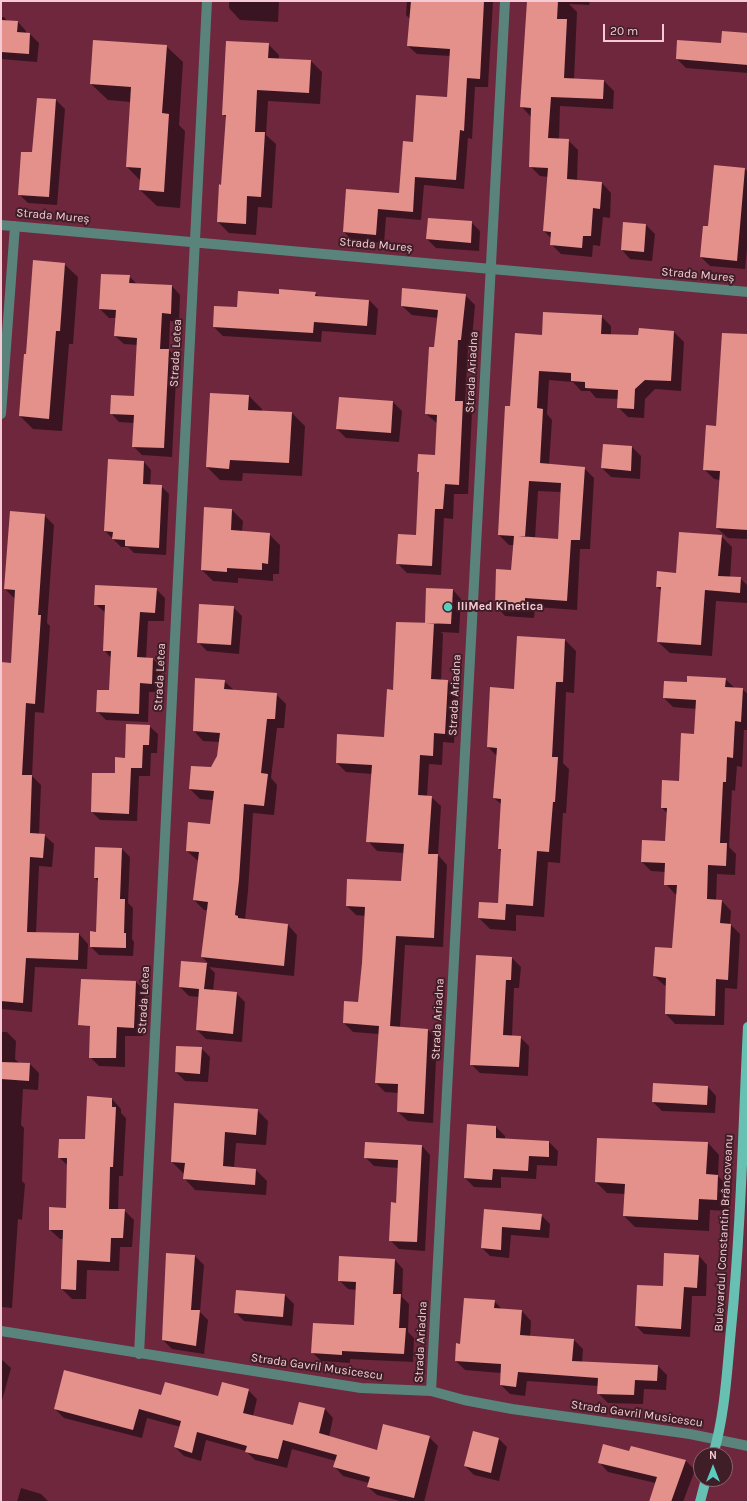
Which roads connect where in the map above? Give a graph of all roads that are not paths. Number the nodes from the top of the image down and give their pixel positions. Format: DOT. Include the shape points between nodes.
graph roads {
  1 [pos="207,1"];
  2 [pos="505,1"];
  3 [pos="1,225"];
  4 [pos="15,226"];
  5 [pos="195,242"];
  6 [pos="490,269"];
  7 [pos="748,292"];
  8 [pos="1,414"];
  9 [pos="748,1027"];
  10 [pos="1,1331"];
  11 [pos="139,1354"];
  12 [pos="431,1391"];
  13 [pos="718,1439"];
  14 [pos="748,1446"];
  15 [pos="716,1447"];
  16 [pos="704,1487"];
  17 [pos="700,1502"];
  1 -- 5 [label="street, Strada Letea"];
  2 -- 6 [label="street, Strada Ariadna"];
  3 -- 4 [label="street, Strada Mureș"];
  4 -- 5 [label="street, Strada Mureș"];
  4 -- 8 [label="street"];
  5 -- 6 [label="street, Strada Mureș"];
  5 -- 11 [label="street, Strada Letea"];
  6 -- 7 [label="street, Strada Mureș"];
  6 -- 12 [label="street, Strada Ariadna"];
  9 -- 13 [label="main road, Bulevardul Constantin Brâncoveanu" via="734,1297"];
  10 -- 11 [label="street, Strada Gavril Musicescu"];
  11 -- 12 [label="street, Strada Gavril Musicescu" via="362,1388"];
  12 -- 13 [label="street, Strada Gavril Musicescu" via="512,1409"];
  13 -- 14 [label="street, Strada Gavril Musicescu"];
  13 -- 15 [label="main road, Bulevardul Constantin Brâncoveanu"];
  16 -- 17 [label="main road"];
}
